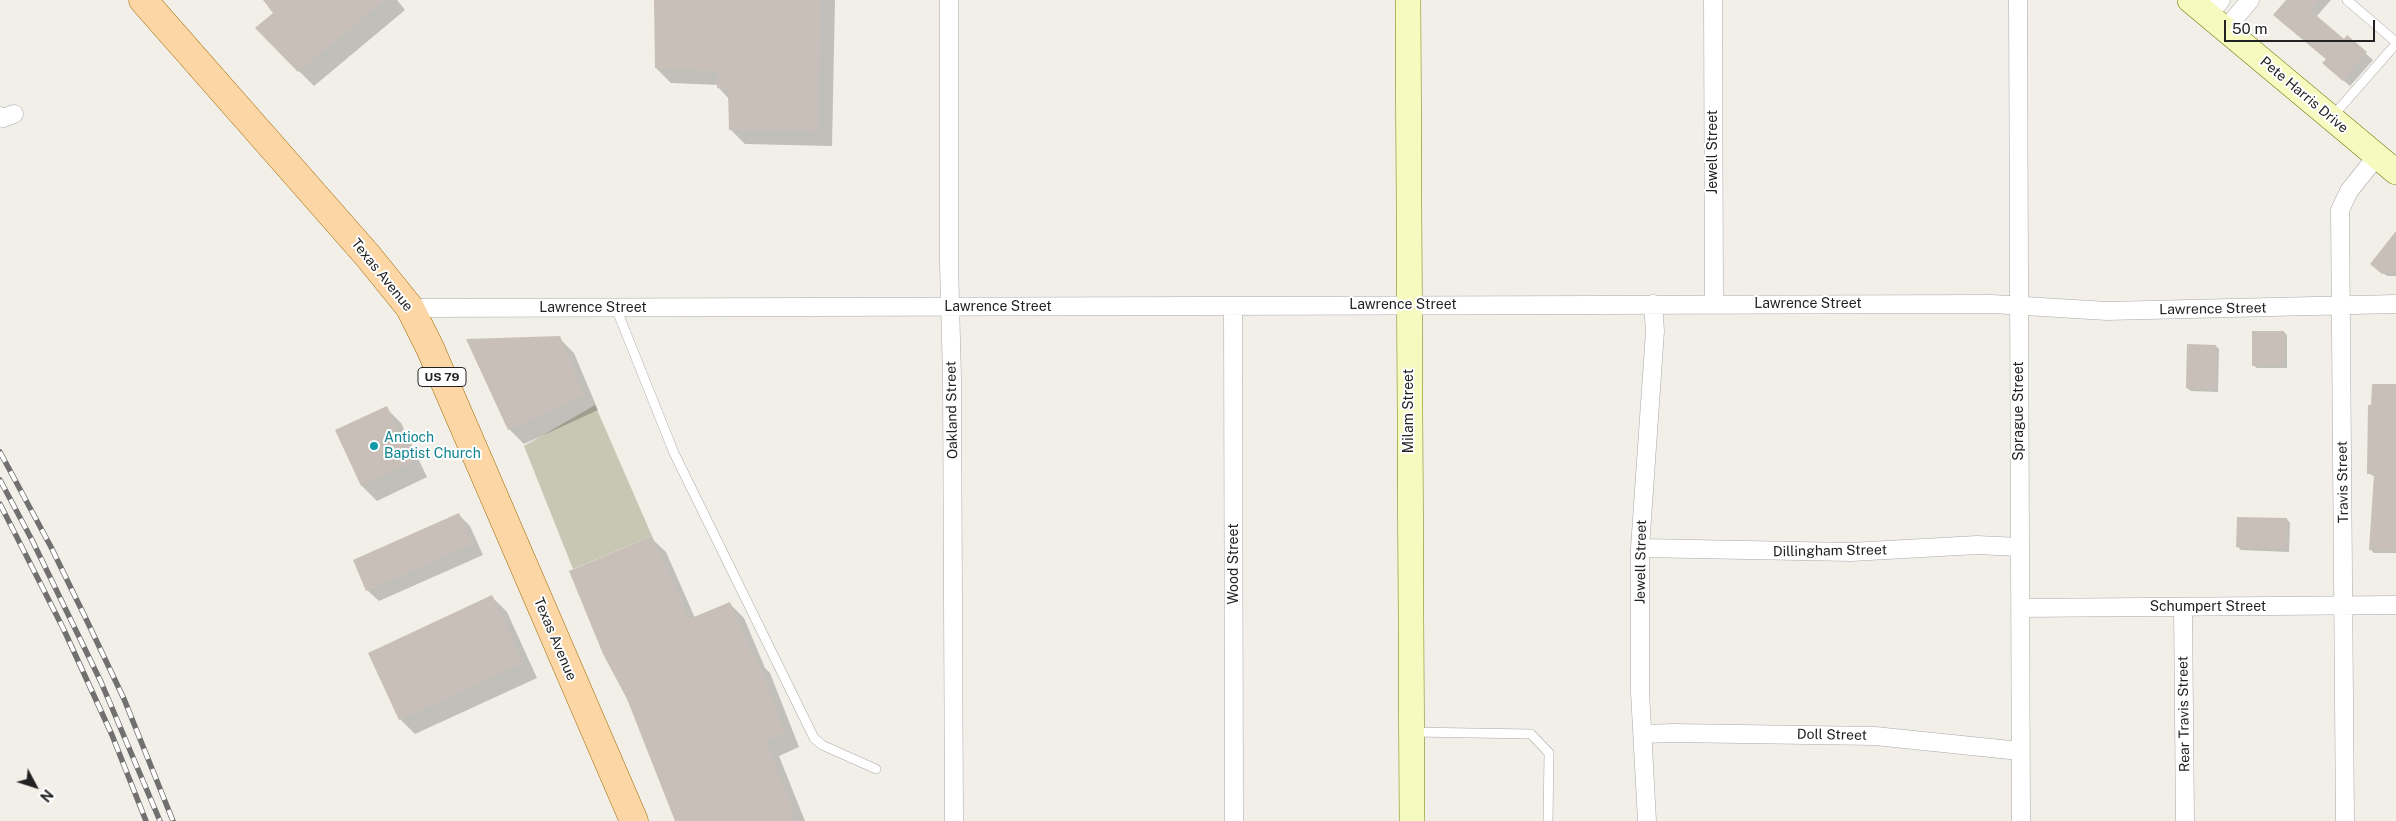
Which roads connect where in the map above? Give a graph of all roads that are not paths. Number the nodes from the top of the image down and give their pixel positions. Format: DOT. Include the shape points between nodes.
graph roads {
  1 [pos="143,0"];
  2 [pos="949,0"];
  3 [pos="1408,0"];
  4 [pos="1713,0"];
  5 [pos="2018,0"];
  6 [pos="2250,0"];
  7 [pos="2347,0"];
  8 [pos="2211,11"];
  9 [pos="2396,43"];
  10 [pos="2331,118"];
  11 [pos="2377,156"];
  12 [pos="2396,172"];
  13 [pos="1653,304"];
  14 [pos="1714,304"];
  15 [pos="2396,304"];
  16 [pos="1408,305"];
  17 [pos="2018,305"];
  18 [pos="1233,306"];
  19 [pos="2341,306"];
  20 [pos="410,308"];
  21 [pos="616,308"];
  22 [pos="950,308"];
  23 [pos="2019,547"];
  24 [pos="1640,548"];
  25 [pos="2396,605"];
  26 [pos="2344,606"];
  27 [pos="2020,608"];
  28 [pos="2183,608"];
  29 [pos="1412,732"];
  30 [pos="1643,734"];
  31 [pos="2020,751"];
  32 [pos="876,769"];
  33 [pos="634,821"];
  34 [pos="954,821"];
  35 [pos="1234,821"];
  36 [pos="1412,821"];
  37 [pos="1548,821"];
  38 [pos="1647,821"];
  39 [pos="2022,821"];
  40 [pos="2186,821"];
  41 [pos="2345,821"];
  1 -- 20 [label="main road, Texas Avenue / US 79"];
  2 -- 22 [label="street, Oakland Street"];
  3 -- 16 [label="street, Milam Street"];
  4 -- 14 [label="street, Jewell Street"];
  5 -- 17 [label="street, Sprague Street"];
  6 -- 8 [label="street"];
  7 -- 9 [label="lane"];
  8 -- 10 [label="street, Pete Harris Drive"];
  9 -- 10 [label="lane"];
  10 -- 11 [label="street, Pete Harris Drive"];
  11 -- 12 [label="street, Pete Harris Drive"];
  11 -- 19 [label="street, Travis Street" via="2349,191 2340,210"];
  13 -- 14 [label="street, Lawrence Street"];
  13 -- 16 [label="street, Lawrence Street"];
  13 -- 24 [label="street, Jewell Street"];
  14 -- 17 [label="street, Lawrence Street"];
  15 -- 19 [label="street, Lawrence Street"];
  16 -- 18 [label="street, Lawrence Street"];
  16 -- 29 [label="street, Milam Street"];
  17 -- 19 [label="street, Lawrence Street" via="2107,311"];
  17 -- 23 [label="street, Sprague Street"];
  18 -- 22 [label="street, Lawrence Street"];
  18 -- 35 [label="street, Wood Street"];
  19 -- 26 [label="street, Travis Street"];
  20 -- 21 [label="street, Lawrence Street"];
  20 -- 33 [label="main road, Texas Avenue / US 79"];
  21 -- 22 [label="street, Lawrence Street"];
  21 -- 32 [label="lane" via="674,453 814,738 822,745"];
  22 -- 34 [label="street, Oakland Street"];
  23 -- 24 [label="street, Dillingham Street" via="1977,545 1851,552"];
  23 -- 27 [label="street, Sprague Street"];
  24 -- 30 [label="street, Jewell Street"];
  25 -- 26 [label="street, Schumpert Street"];
  26 -- 28 [label="street, Schumpert Street"];
  26 -- 41 [label="street, Travis Street"];
  27 -- 28 [label="street, Schumpert Street"];
  27 -- 31 [label="street, Sprague Street"];
  28 -- 40 [label="street, Rear Travis Street"];
  29 -- 36 [label="street, Milam Street"];
  29 -- 37 [label="lane" via="1531,734 1549,753"];
  30 -- 31 [label="street, Doll Street" via="1875,736"];
  30 -- 38 [label="street, Jewell Street"];
  31 -- 39 [label="street, Sprague Street"];
}
